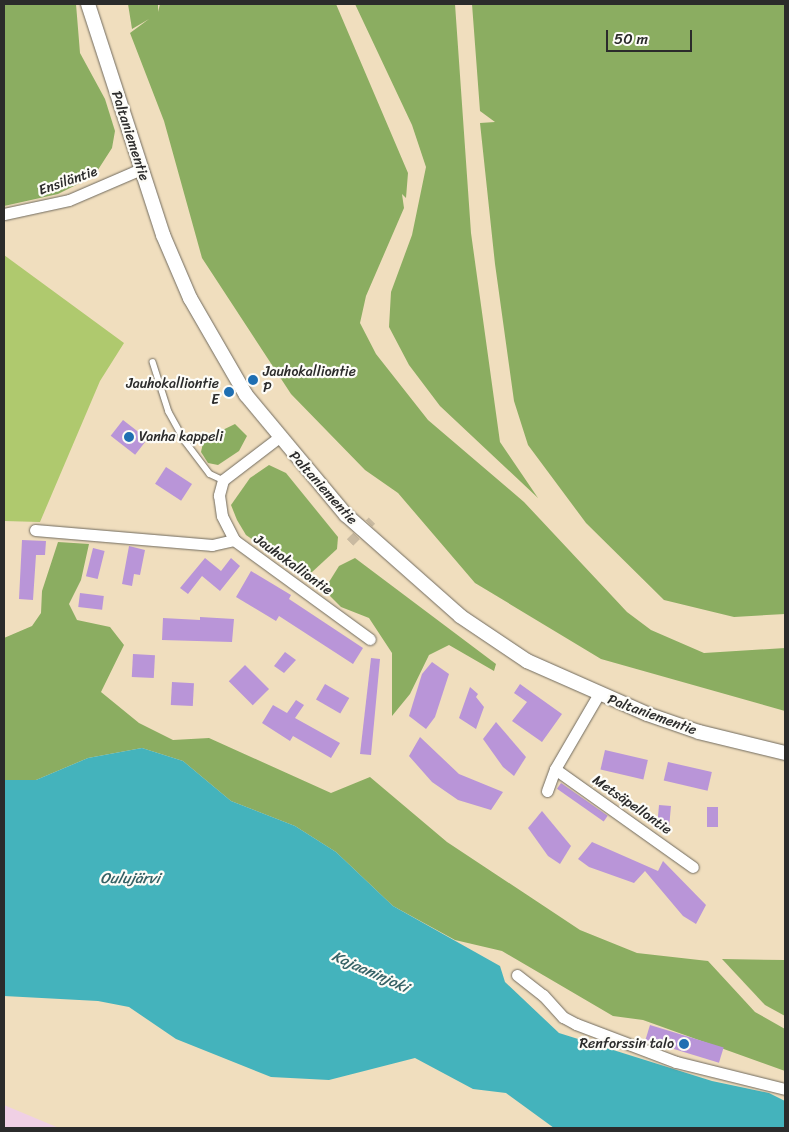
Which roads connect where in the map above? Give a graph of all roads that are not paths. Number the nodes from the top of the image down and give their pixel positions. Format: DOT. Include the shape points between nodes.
graph roads {
  1 [pos="88,4"];
  2 [pos="141,170"];
  3 [pos="4,214"];
  4 [pos="153,362"];
  5 [pos="278,438"];
  6 [pos="223,480"];
  7 [pos="35,530"];
  8 [pos="234,540"];
  9 [pos="370,639"];
  10 [pos="598,695"];
  11 [pos="785,753"];
  12 [pos="555,769"];
  13 [pos="547,791"];
  14 [pos="693,867"];
  15 [pos="517,975"];
  16 [pos="785,1089"];
  1 -- 2 [label="street, Paltaniementie"];
  2 -- 3 [label="street, Ensiläntie" via="69,200"];
  2 -- 5 [label="street, Paltaniementie" via="163,235 190,298 221,355"];
  4 -- 6 [label="lane" via="169,412 185,440 210,474"];
  5 -- 6 [label="street"];
  5 -- 10 [label="street, Paltaniementie" via="346,515 460,616 527,661"];
  6 -- 8 [label="street, Jauhokalliontie" via="220,495 222,516"];
  7 -- 8 [label="street" via="212,545"];
  8 -- 9 [label="street, Jauhokalliontie"];
  10 -- 11 [label="street, Paltaniementie" via="699,732"];
  10 -- 12 [label="street"];
  12 -- 13 [label="street"];
  12 -- 14 [label="street, Metsäpellontie"];
  15 -- 16 [label="street" via="563,1018 576,1024 676,1062"];
}
